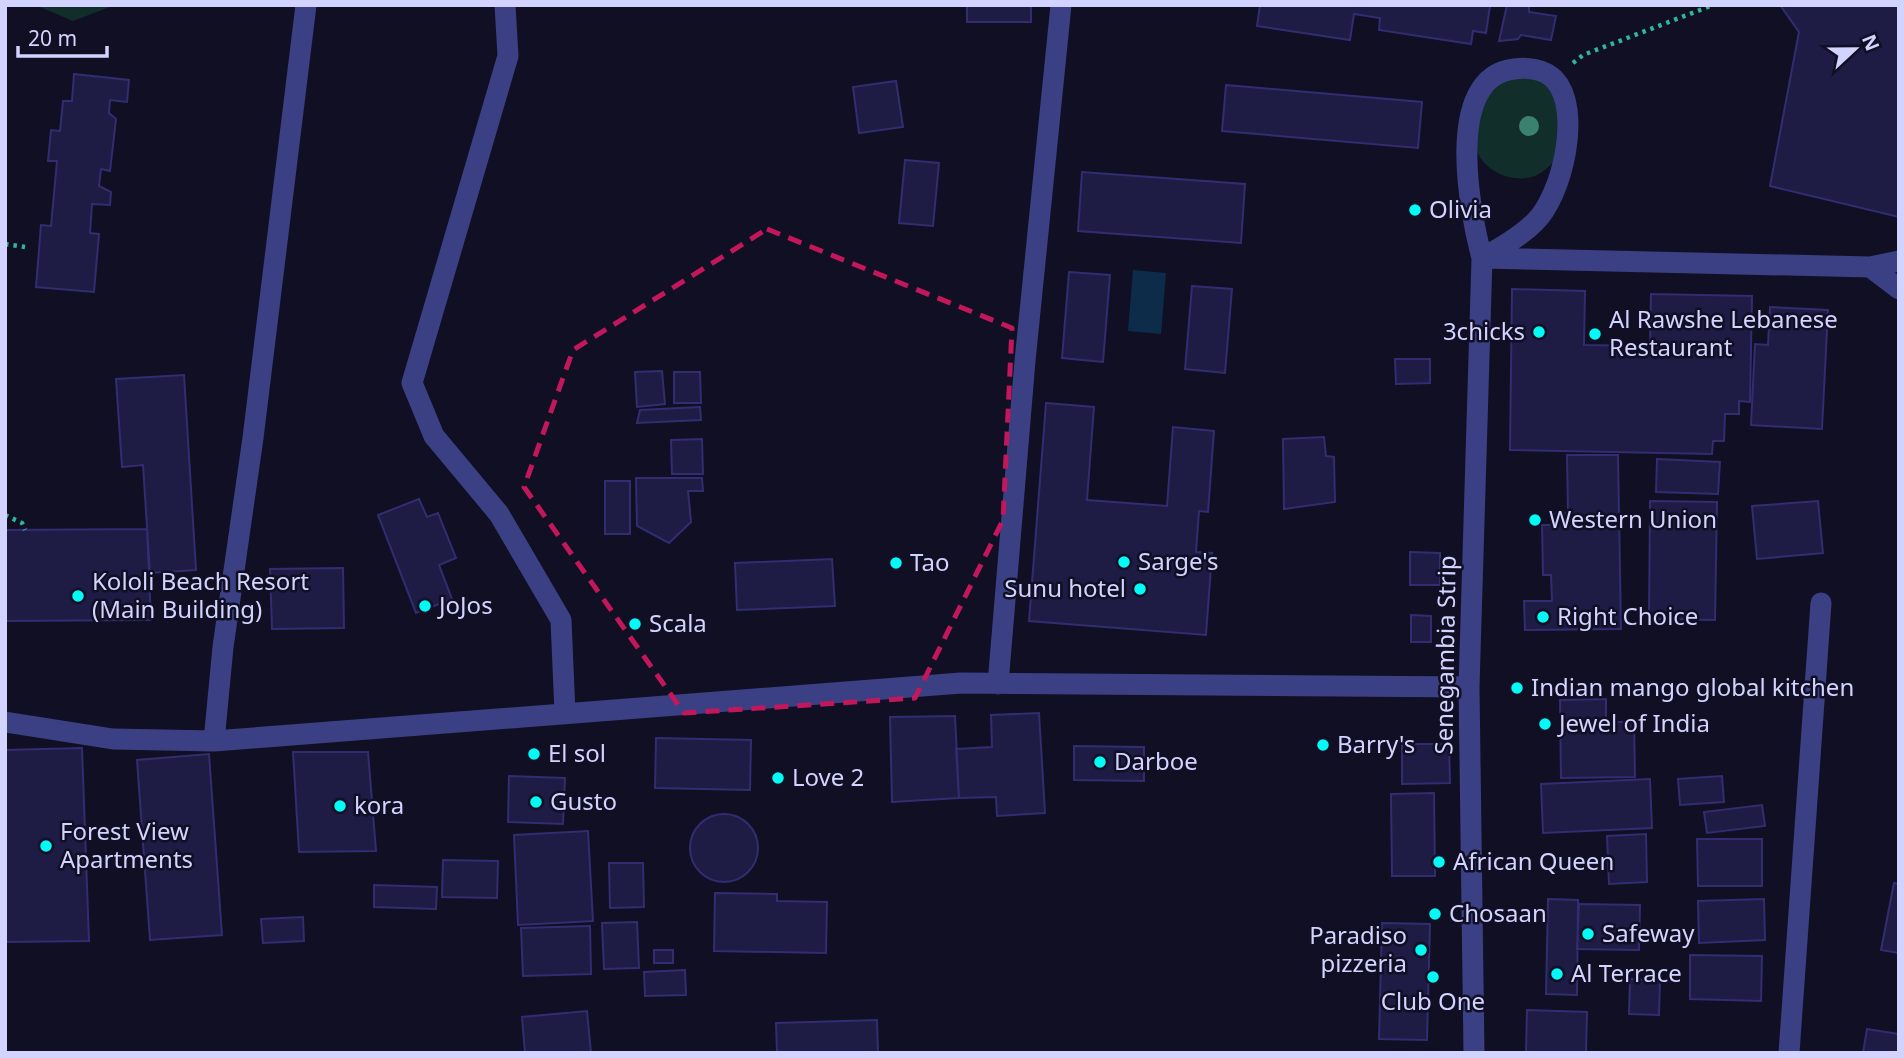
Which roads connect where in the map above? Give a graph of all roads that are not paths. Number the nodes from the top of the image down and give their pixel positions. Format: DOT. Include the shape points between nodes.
graph roads {
  1 [pos="306,5"];
  2 [pos="505,5"];
  3 [pos="1061,5"];
  4 [pos="1482,258"];
  5 [pos="1899,261"];
  6 [pos="1871,267"];
  7 [pos="1899,289"];
  8 [pos="1821,603"];
  9 [pos="998,684"];
  10 [pos="1469,687"];
  11 [pos="565,713"];
  12 [pos="5,722"];
  13 [pos="214,741"];
  14 [pos="1474,1053"];
  15 [pos="1789,1053"];
  1 -- 13 [label="street"];
  2 -- 11 [label="street" via="508,56 412,383 434,436 499,514 561,620"];
  3 -- 9 [label="street"];
  4 -- 4 [label="street, Senegambia Strip" via="1536,221 1552,197 1568,142 1569,113 1561,89 1542,72 1507,70 1487,83 1473,104 1468,181"];
  4 -- 6 [label="street"];
  4 -- 10 [label="street, Senegambia Strip"];
  5 -- 6 [label="street"];
  6 -- 7 [label="street"];
  8 -- 15 [label="street"];
  9 -- 10 [label="street"];
  9 -- 11 [label="street"];
  10 -- 14 [label="street, Senegambia Strip"];
  11 -- 13 [label="street"];
  12 -- 13 [label="street" via="113,739"];
}
